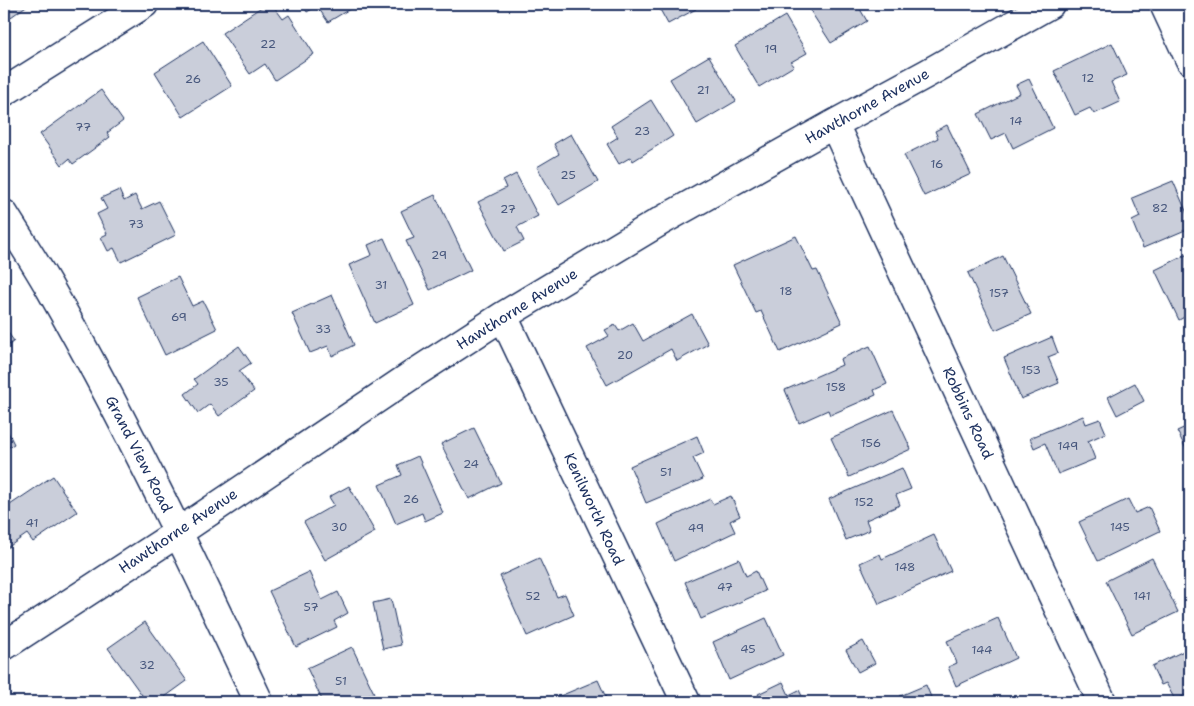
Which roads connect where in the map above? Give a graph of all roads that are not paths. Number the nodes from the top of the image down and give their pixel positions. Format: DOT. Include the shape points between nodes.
graph roads {
  1 [pos="144,4"];
  2 [pos="1050,4"];
  3 [pos="1164,4"];
  4 [pos="1190,60"];
  5 [pos="4,92"];
  6 [pos="834,124"];
  7 [pos="4,214"];
  8 [pos="503,316"];
  9 [pos="179,532"];
  10 [pos="4,646"];
  11 [pos="259,702"];
  12 [pos="686,702"];
  13 [pos="1102,702"];
  1 -- 5 [label="street"];
  2 -- 6 [label="street, Hawthorne Avenue"];
  3 -- 4 [label="street"];
  6 -- 8 [label="street, Hawthorne Avenue" via="653,226"];
  6 -- 13 [label="street, Robbins Road"];
  7 -- 9 [label="street, Grand View Road" via="98,375"];
  8 -- 9 [label="street, Hawthorne Avenue"];
  8 -- 12 [label="street, Kenilworth Road"];
  9 -- 10 [label="street, Hawthorne Avenue"];
  9 -- 11 [label="street, Grand View Road"];
}
